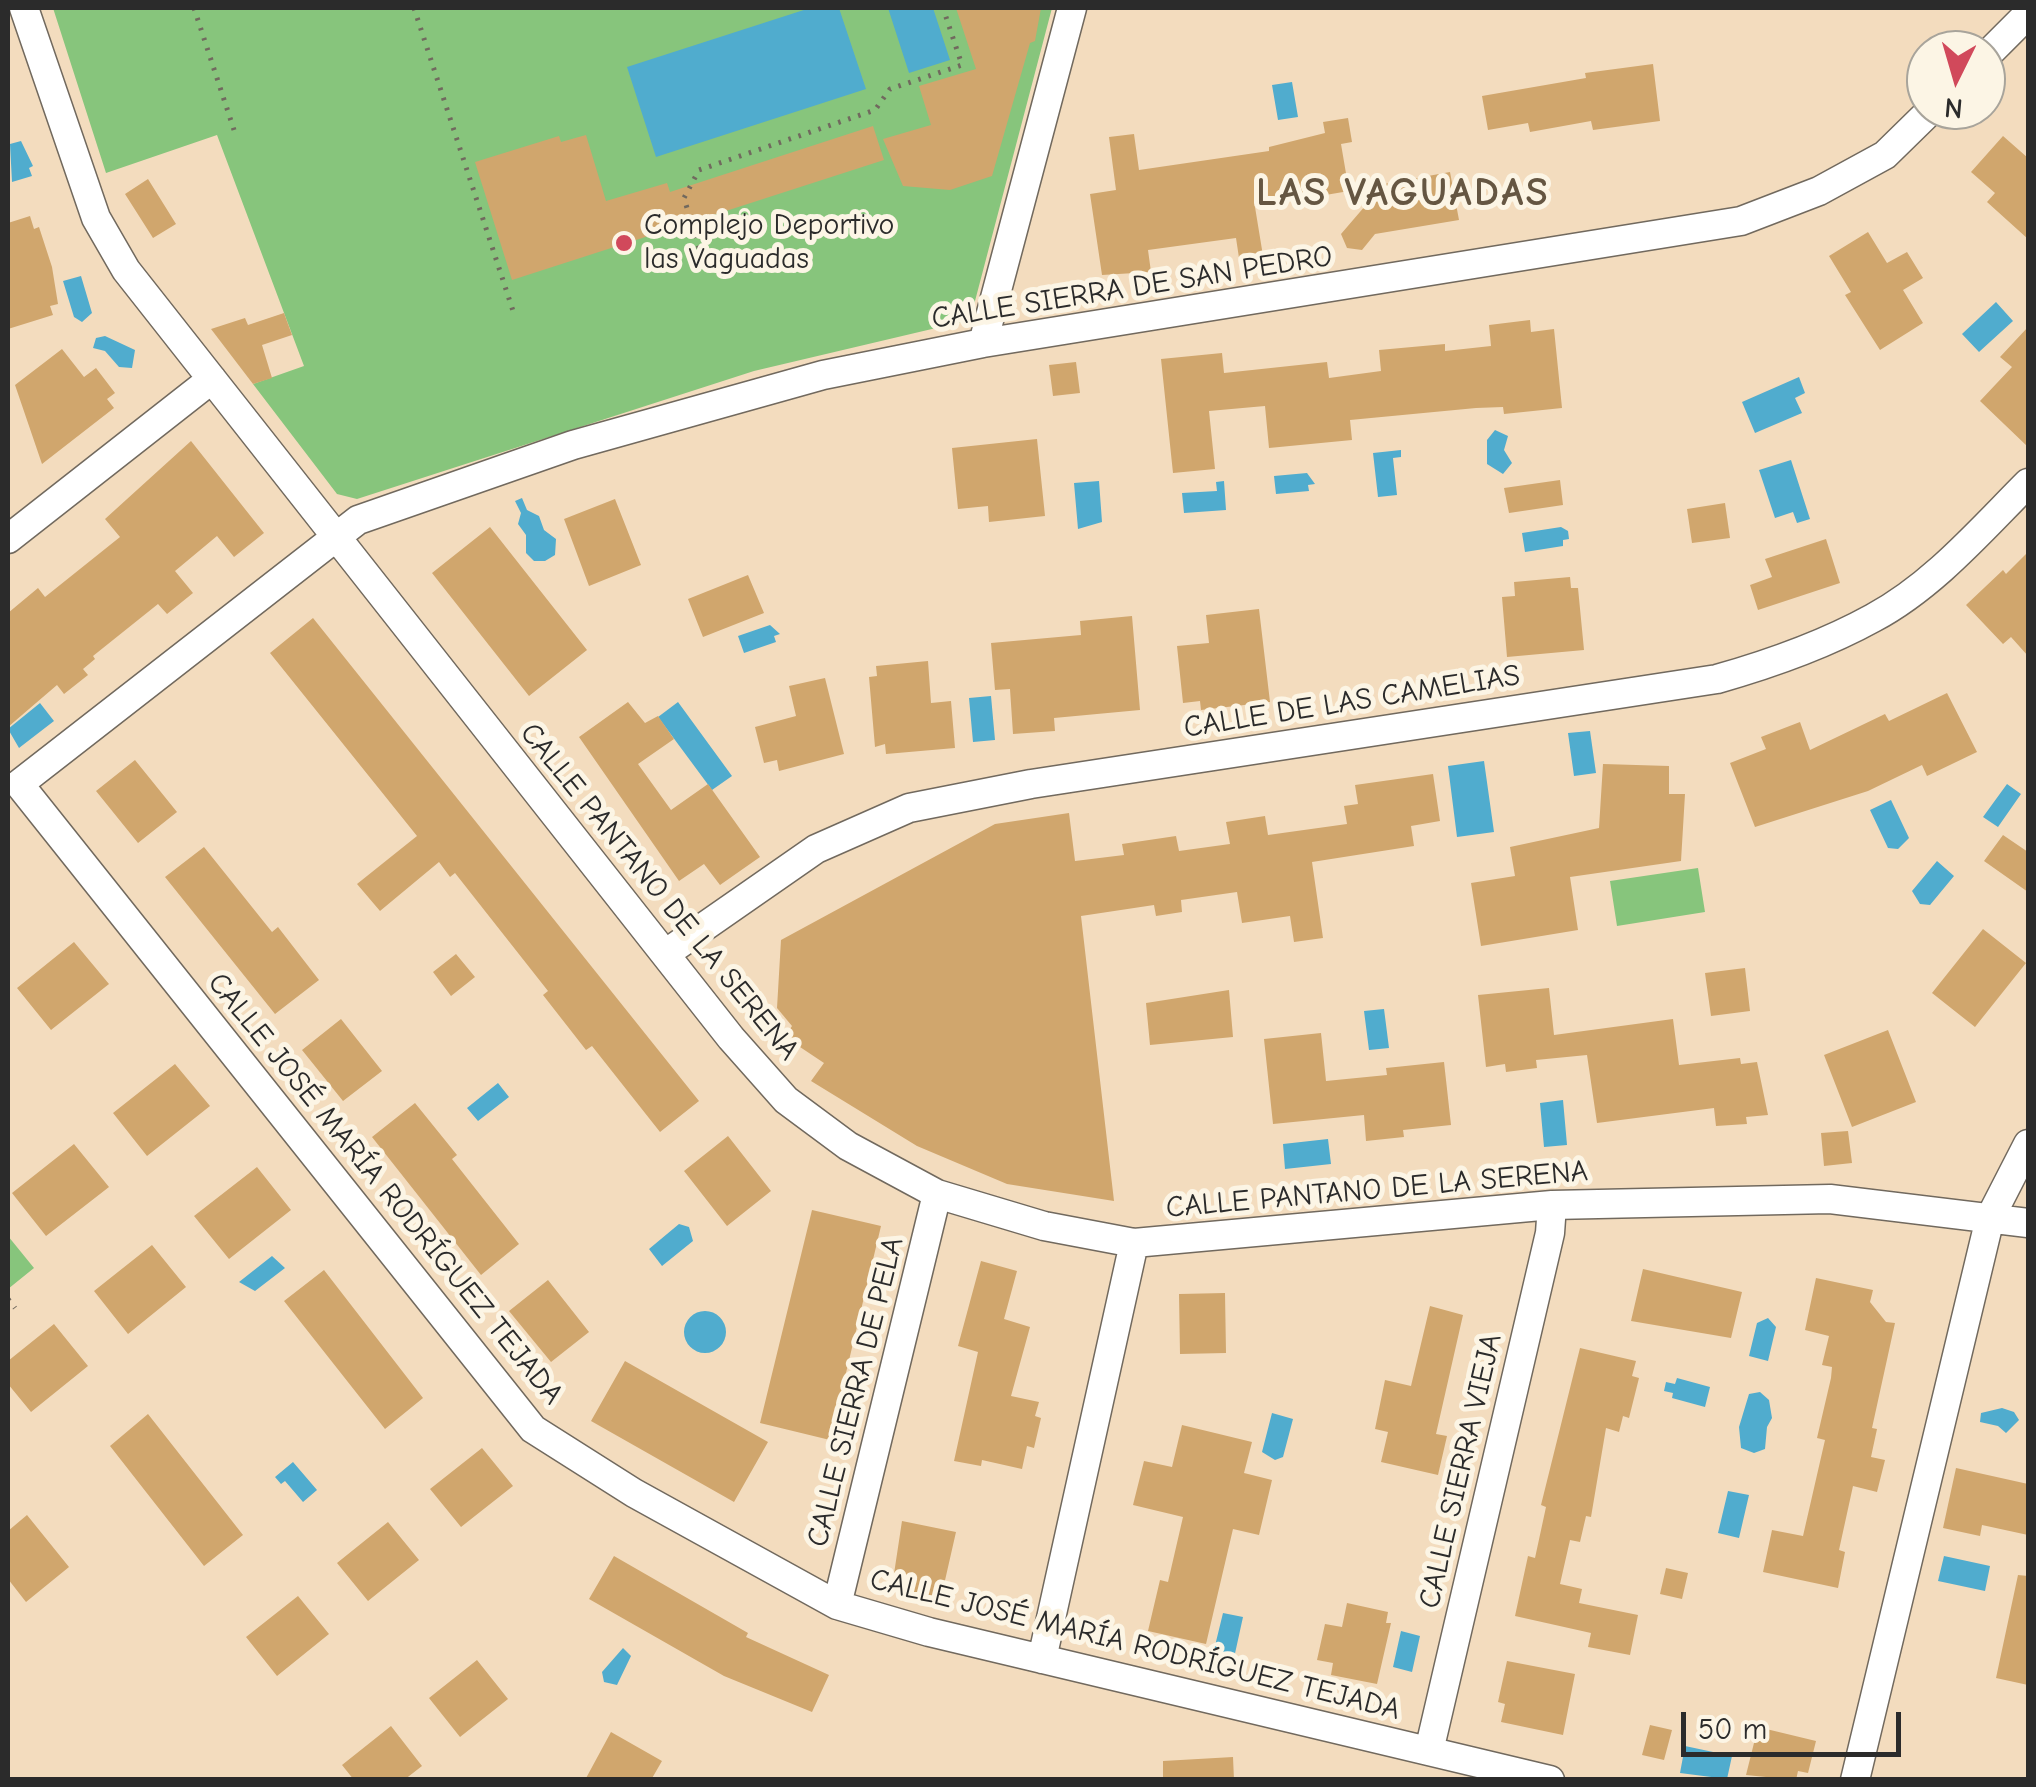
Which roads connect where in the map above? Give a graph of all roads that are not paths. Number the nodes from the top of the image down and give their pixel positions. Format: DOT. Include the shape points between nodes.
graph roads {
  1 [pos="24,8"];
  2 [pos="1072,8"];
  3 [pos="2028,14"];
  4 [pos="2006,36"];
  5 [pos="1911,130"];
  6 [pos="983,342"];
  7 [pos="212,378"];
  8 [pos="2028,483"];
  9 [pos="334,536"];
  10 [pos="8,540"];
  11 [pos="665,954"];
  12 [pos="2028,1144"];
  13 [pos="938,1194"];
  14 [pos="1552,1205"];
  15 [pos="1990,1218"];
  16 [pos="2028,1223"];
  17 [pos="1134,1243"];
  18 [pos="837,1605"];
  19 [pos="1042,1658"];
  20 [pos="1428,1751"];
  21 [pos="1550,1780"];
  22 [pos="1855,1780"];
  1 -- 7 [label="street, CALLE PANTANO DE LA SERENA" via="96,218 126,270"];
  2 -- 6 [label="street"];
  3 -- 4 [label="street"];
  5 -- 6 [label="street, CALLE SIERRA DE SAN PEDRO" via="1885,155 1819,191 1742,221"];
  6 -- 9 [label="street, CALLE SIERRA DE SAN PEDRO" via="823,375 572,445 358,520"];
  7 -- 9 [label="street, CALLE PANTANO DE LA SERENA"];
  7 -- 10 [label="street"];
  8 -- 11 [label="street, CALLE DE LAS CAMELIAS" via="1927,580 1875,618 1777,662 1717,679 909,808 816,849"];
  9 -- 11 [label="street, CALLE PANTANO DE LA SERENA"];
  9 -- 18 [label="street, CALLE JOSÉ MARÍA RODRÍGUEZ TEJADA" via="19,784 533,1429 634,1494"];
  11 -- 13 [label="street, CALLE PANTANO DE LA SERENA" via="786,1100 848,1146"];
  12 -- 15 [label="street"];
  13 -- 17 [label="street, CALLE PANTANO DE LA SERENA" via="1044,1226"];
  13 -- 18 [label="street, CALLE SIERRA DE PELA"];
  14 -- 15 [label="street, CALLE PANTANO DE LA SERENA" via="1830,1198"];
  14 -- 17 [label="street, CALLE PANTANO DE LA SERENA"];
  14 -- 20 [label="street, CALLE SIERRA VIEJA"];
  15 -- 16 [label="street, CALLE PANTANO DE LA SERENA"];
  15 -- 22 [label="street"];
  17 -- 19 [label="street"];
  18 -- 19 [label="street, CALLE JOSÉ MARÍA RODRÍGUEZ TEJADA"];
  19 -- 20 [label="street, CALLE JOSÉ MARÍA RODRÍGUEZ TEJADA"];
  20 -- 21 [label="street, CALLE JOSÉ MARÍA RODRÍGUEZ TEJADA"];
}
